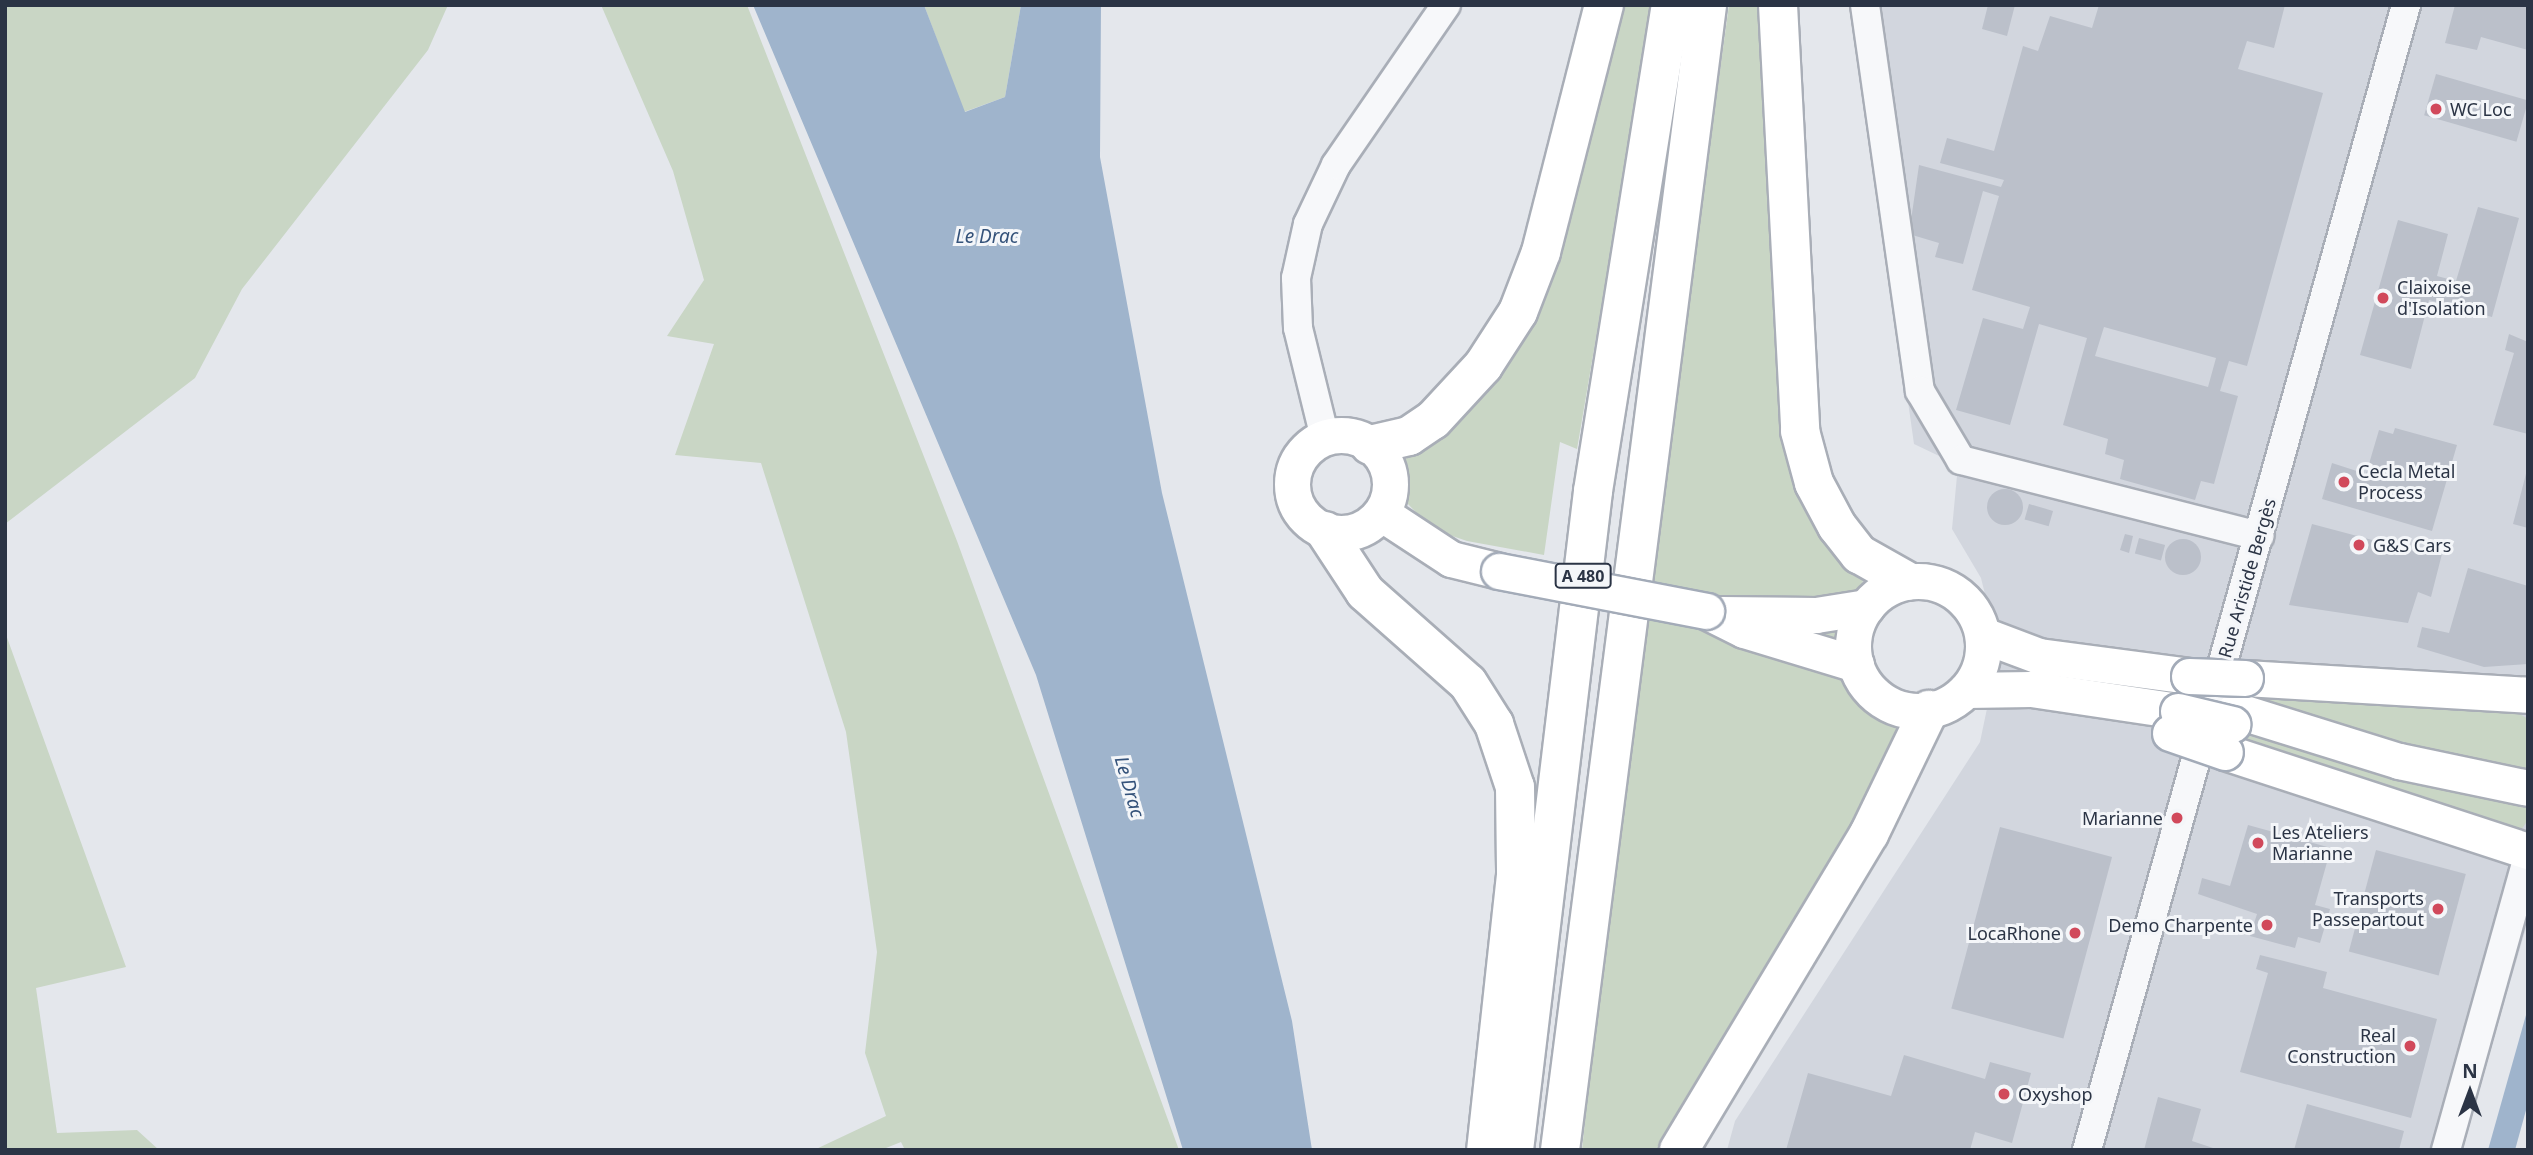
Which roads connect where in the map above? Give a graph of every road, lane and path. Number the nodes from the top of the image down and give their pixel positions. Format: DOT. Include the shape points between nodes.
graph roads {
  1 [pos="1446,5"];
  2 [pos="1604,5"];
  3 [pos="1671,5"];
  4 [pos="1707,5"];
  5 [pos="1778,5"];
  6 [pos="1865,5"];
  7 [pos="2406,5"];
  8 [pos="1325,438"];
  9 [pos="1370,445"];
  10 [pos="1381,513"];
  11 [pos="1325,531"];
  12 [pos="2259,536"];
  13 [pos="1907,582"];
  14 [pos="1866,607"];
  15 [pos="1712,613"];
  16 [pos="1983,635"];
  17 [pos="1856,664"];
  18 [pos="1966,690"];
  19 [pos="2528,695"];
  20 [pos="2180,704"];
  21 [pos="1929,710"];
  22 [pos="2234,716"];
  23 [pos="2511,785"];
  24 [pos="2528,854"];
  25 [pos="1486,1150"];
  26 [pos="1514,1150"];
  27 [pos="1560,1150"];
  28 [pos="1679,1150"];
  29 [pos="2087,1150"];
  30 [pos="2446,1150"];
  1 -- 8 [label="street" via="1336,165 1308,224 1296,302"];
  2 -- 9 [label="highway" via="1541,252 1518,312 1483,366 1433,419 1409,436"];
  3 -- 26 [label="highway, A 480" via="1593,491"];
  4 -- 27 [label="highway, A 480"];
  5 -- 13 [label="highway" via="1800,431 1814,483 1837,526 1859,554"];
  6 -- 12 [label="street" via="1920,391 1961,460"];
  7 -- 12 [label="street, Rue Aristide Bergès"];
  8 -- 9 [label="main road" via="1348,436"];
  8 -- 11 [label="main road" via="1301,456 1291,484 1301,513"];
  9 -- 10 [label="main road" via="1389,477"];
  10 -- 11 [label="main road" via="1356,531"];
  10 -- 15 [label="main road, bridge" via="1451,559"];
  11 -- 25 [label="highway" via="1365,592 1468,683 1494,724 1515,787 1517,864"];
  12 -- 29 [label="street, Rue Aristide Bergès"];
  13 -- 14 [label="main road"];
  13 -- 16 [label="main road" via="1951,589 1975,614"];
  14 -- 15 [label="main road" via="1816,615"];
  14 -- 17 [label="main road" via="1854,634"];
  15 -- 17 [label="main road" via="1744,630"];
  16 -- 18 [label="main road" via="1981,665"];
  16 -- 20 [label="main road" via="2081,664"];
  17 -- 21 [label="main road" via="1884,701"];
  18 -- 20 [label="main road" via="2031,689"];
  18 -- 21 [label="main road"];
  19 -- 22 [label="main road"];
  20 -- 22 [label="main road, bridge"];
  20 -- 22 [label="main road, bridge"];
  21 -- 28 [label="highway" via="1870,834"];
  22 -- 23 [label="main road"];
  22 -- 24 [label="main road"];
  24 -- 30 [label="street"];
}
